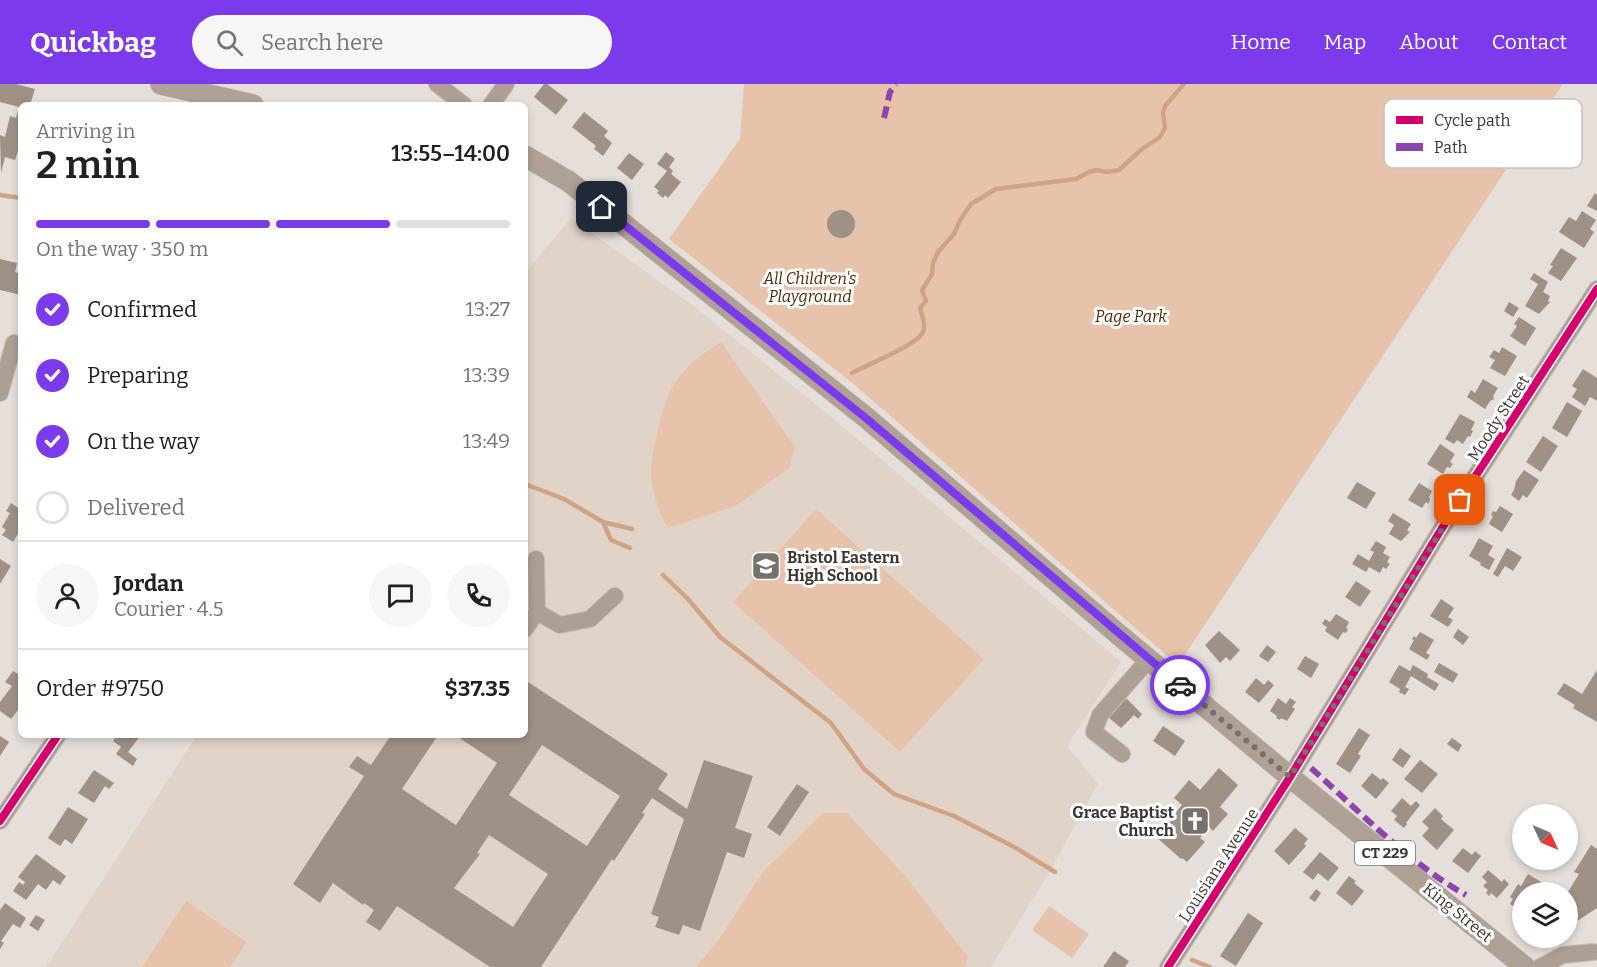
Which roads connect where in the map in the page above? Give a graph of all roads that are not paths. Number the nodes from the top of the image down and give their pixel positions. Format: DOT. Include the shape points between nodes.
graph roads {
  1 [pos="437,84"];
  2 [pos="506,84"];
  3 [pos="172,85"];
  4 [pos="241,102"];
  5 [pos="460,102"];
  6 [pos="493,102"];
  7 [pos="528,158"];
  8 [pos="1597,289"];
  9 [pos="1592,307"];
  10 [pos="12,342"];
  11 [pos="0,393"];
  12 [pos="536,559"];
  13 [pos="615,596"];
  14 [pos="537,612"];
  15 [pos="528,625"];
  16 [pos="1149,659"];
  17 [pos="56,738"];
  18 [pos="1122,754"];
  19 [pos="1290,777"];
  20 [pos="0,821"];
  21 [pos="1595,950"];
  22 [pos="1168,967"];
  23 [pos="1525,967"];
  24 [pos="1540,967"];
  25 [pos="1574,967"];
  1 -- 5 [label="street"];
  2 -- 6 [label="street"];
  3 -- 4 [label="main road"];
  7 -- 16 [label="main road, King Street / CT 229" via="568,181 771,341"];
  8 -- 9 [label="street, Moody Street"];
  9 -- 19 [label="street, Moody Street" via="1447,520"];
  10 -- 11 [label="street"];
  12 -- 14 [label="street"];
  13 -- 14 [label="street" via="590,620 560,625"];
  14 -- 15 [label="street"];
  16 -- 18 [label="street" via="1100,715 1094,732"];
  16 -- 19 [label="main road, King Street / CT 229"];
  17 -- 20 [label="street"];
  19 -- 22 [label="street, Louisiana Avenue"];
  19 -- 23 [label="main road, King Street / CT 229"];
  21 -- 24 [label="street" via="1563,956"];
  21 -- 25 [label="street"];
}
